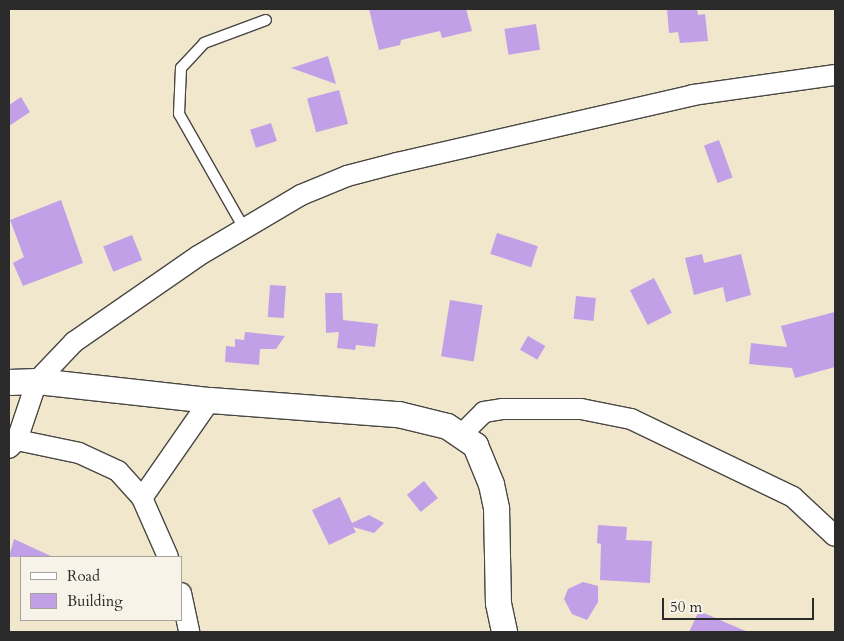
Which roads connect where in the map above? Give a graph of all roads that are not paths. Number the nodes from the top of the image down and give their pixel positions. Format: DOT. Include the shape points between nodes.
graph roads {
  1 [pos="266,20"];
  2 [pos="835,75"];
  3 [pos="245,230"];
  4 [pos="37,381"];
  5 [pos="9,382"];
  6 [pos="210,400"];
  7 [pos="462,434"];
  8 [pos="13,444"];
  9 [pos="142,498"];
  10 [pos="835,536"];
  11 [pos="168,556"];
  12 [pos="182,598"];
  13 [pos="189,632"];
  14 [pos="504,632"];
  1 -- 3 [label="lane" via="204,43 181,68 179,114"];
  2 -- 3 [label="street" via="693,95 397,162 347,176 301,194"];
  3 -- 4 [label="street" via="198,256 74,342"];
  4 -- 5 [label="street"];
  4 -- 6 [label="street"];
  4 -- 8 [label="street"];
  6 -- 7 [label="street" via="398,414 438,422"];
  6 -- 9 [label="street"];
  7 -- 10 [label="street" via="484,412 502,409 581,409 631,419 793,497"];
  7 -- 14 [label="street" via="475,445 491,484 496,508 498,603"];
  8 -- 9 [label="street" via="99,460 118,471"];
  9 -- 11 [label="street"];
  12 -- 13 [label="street"];
}
